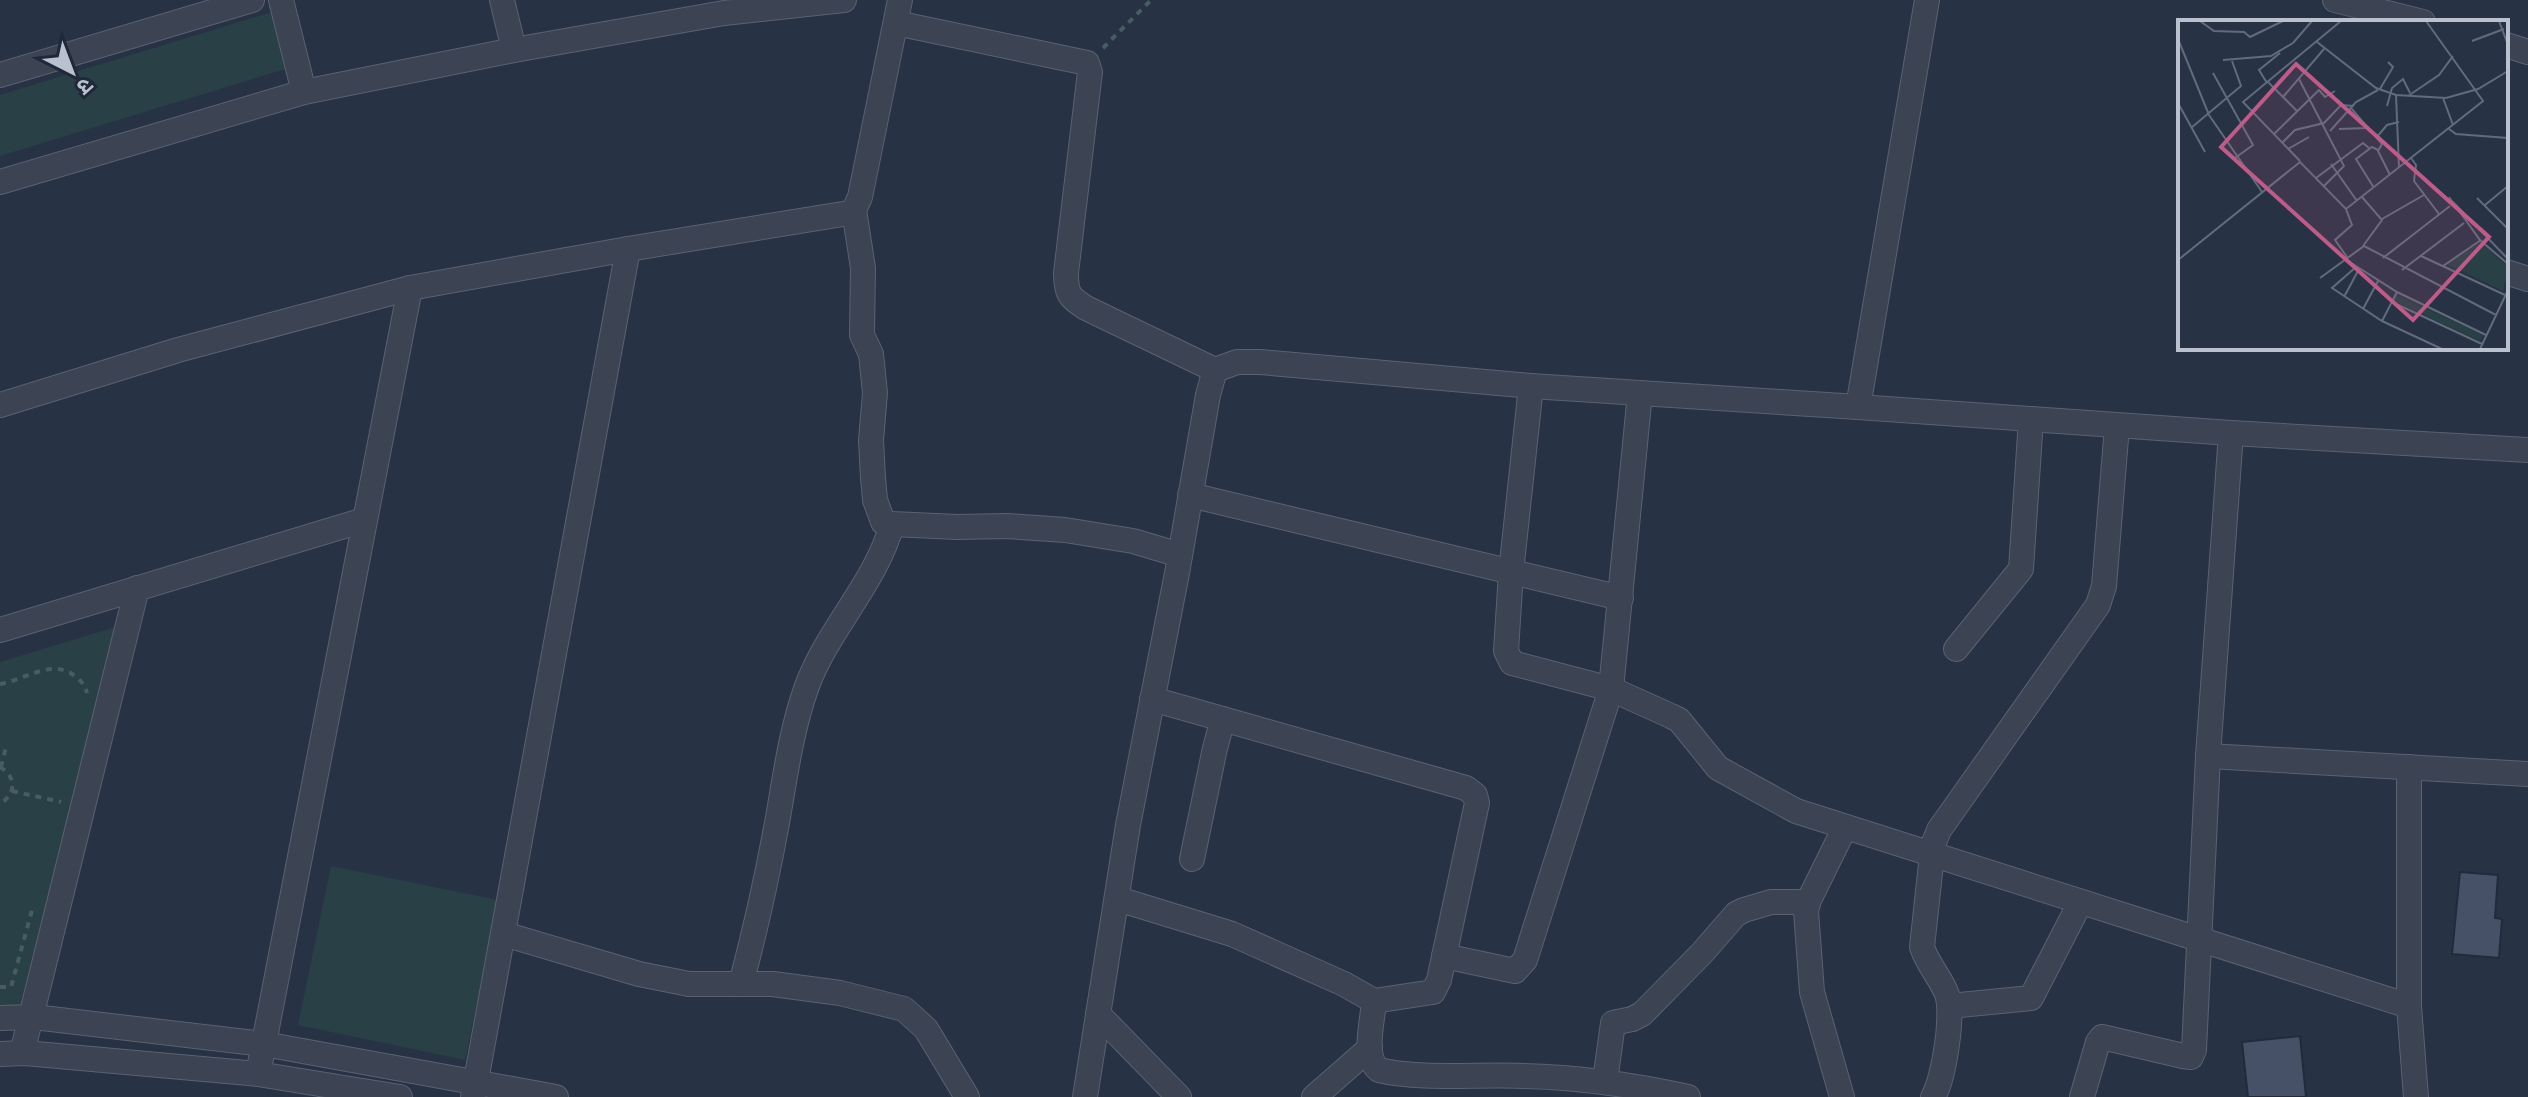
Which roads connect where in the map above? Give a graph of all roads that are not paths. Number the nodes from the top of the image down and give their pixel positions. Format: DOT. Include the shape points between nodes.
graph roads {
  1 [pos="252,0"];
  2 [pos="281,0"];
  3 [pos="502,0"];
  4 [pos="844,0"];
  5 [pos="1927,0"];
  6 [pos="761,4"];
  7 [pos="722,7"];
  8 [pos="2348,9"];
  9 [pos="898,12"];
  10 [pos="2411,20"];
  11 [pos="2508,46"];
  12 [pos="514,50"];
  13 [pos="2528,52"];
  14 [pos="0,75"];
  15 [pos="304,92"];
  16 [pos="0,182"];
  17 [pos="854,210"];
  18 [pos="628,249"];
  19 [pos="2508,273"];
  20 [pos="2528,279"];
  21 [pos="410,288"];
  22 [pos="1215,370"];
  23 [pos="1531,386"];
  24 [pos="1640,393"];
  25 [pos="0,405"];
  26 [pos="1858,407"];
  27 [pos="2031,419"];
  28 [pos="2117,426"];
  29 [pos="2231,433"];
  30 [pos="2528,450"];
  31 [pos="1190,495"];
  32 [pos="364,520"];
  33 [pos="892,524"];
  34 [pos="1180,555"];
  35 [pos="1511,572"];
  36 [pos="137,588"];
  37 [pos="1621,598"];
  38 [pos="0,630"];
  39 [pos="1956,649"];
  40 [pos="1611,689"];
  41 [pos="1152,699"];
  42 [pos="1223,719"];
  43 [pos="2208,756"];
  44 [pos="2409,767"];
  45 [pos="2528,774"];
  46 [pos="1845,827"];
  47 [pos="1931,855"];
  48 [pos="1192,859"];
  49 [pos="1118,899"];
  50 [pos="2080,903"];
  51 [pos="1806,909"];
  52 [pos="504,934"];
  53 [pos="2200,941"];
  54 [pos="1444,956"];
  55 [pos="741,984"];
  56 [pos="1374,1001"];
  57 [pos="1950,1006"];
  58 [pos="2409,1006"];
  59 [pos="1098,1014"];
  60 [pos="32,1017"];
  61 [pos="0,1018"];
  62 [pos="264,1044"];
  63 [pos="1370,1048"];
  64 [pos="11,1054"];
  65 [pos="258,1074"];
  66 [pos="1605,1081"];
  67 [pos="1460,1086"];
  68 [pos="475,1090"];
  69 [pos="400,1097"];
  70 [pos="556,1097"];
  71 [pos="967,1097"];
  72 [pos="1085,1097"];
  73 [pos="1179,1097"];
  74 [pos="1314,1097"];
  75 [pos="1688,1097"];
  76 [pos="1842,1097"];
  77 [pos="1933,1097"];
  78 [pos="2082,1097"];
  79 [pos="2416,1097"];
  1 -- 14 [label="street"];
  2 -- 15 [label="street"];
  3 -- 12 [label="street"];
  4 -- 6 [label="street"];
  5 -- 26 [label="street"];
  6 -- 7 [label="street"];
  7 -- 12 [label="street"];
  8 -- 10 [label="street"];
  9 -- 17 [label="street"];
  9 -- 22 [label="street" via="1089,65 1067,292 1096,313"];
  11 -- 13 [label="street"];
  12 -- 15 [label="street"];
  15 -- 16 [label="street"];
  17 -- 18 [label="street"];
  17 -- 33 [label="street" via="863,268 862,335 874,381 875,500 880,519"];
  18 -- 21 [label="street"];
  18 -- 52 [label="street"];
  19 -- 20 [label="street"];
  21 -- 25 [label="street" via="178,350"];
  21 -- 32 [label="street"];
  22 -- 23 [label="street" via="1237,362 1260,362"];
  22 -- 31 [label="street"];
  23 -- 24 [label="street"];
  23 -- 35 [label="street"];
  24 -- 26 [label="street"];
  24 -- 37 [label="street"];
  26 -- 27 [label="street"];
  27 -- 28 [label="street"];
  27 -- 39 [label="street" via="2021,569"];
  28 -- 29 [label="street"];
  28 -- 47 [label="street" via="2102,597 1939,830"];
  29 -- 30 [label="street"];
  29 -- 43 [label="street"];
  31 -- 34 [label="street"];
  31 -- 35 [label="street"];
  32 -- 36 [label="street"];
  32 -- 62 [label="street"];
  33 -- 34 [label="street" via="1074,531"];
  33 -- 55 [label="street" via="884,549 807,685"];
  34 -- 41 [label="street"];
  35 -- 37 [label="street"];
  35 -- 40 [label="street" via="1506,651 1512,663"];
  36 -- 38 [label="street"];
  36 -- 60 [label="street"];
  37 -- 40 [label="street"];
  40 -- 46 [label="street" via="1679,720 1724,771 1796,811"];
  40 -- 54 [label="street" via="1523,965 1515,971"];
  41 -- 42 [label="street"];
  41 -- 49 [label="street"];
  42 -- 48 [label="street"];
  42 -- 54 [label="street" via="1473,792 1477,803"];
  43 -- 44 [label="street"];
  43 -- 53 [label="street"];
  44 -- 45 [label="street"];
  44 -- 58 [label="street"];
  46 -- 47 [label="street"];
  46 -- 51 [label="street"];
  47 -- 50 [label="street"];
  47 -- 57 [label="street" via="1922,947"];
  49 -- 56 [label="street" via="1232,934"];
  49 -- 59 [label="street"];
  50 -- 53 [label="street"];
  50 -- 57 [label="street" via="2031,998"];
  51 -- 66 [label="street" via="1798,902 1771,902 1736,914 1642,1014 1613,1023"];
  51 -- 76 [label="street" via="1812,992"];
  52 -- 55 [label="street" via="639,974 689,984"];
  52 -- 68 [label="street"];
  53 -- 58 [label="street"];
  53 -- 78 [label="street" via="2193,1055 2102,1037"];
  54 -- 56 [label="street" via="1434,991"];
  55 -- 71 [label="street" via="840,993 904,1009 926,1029"];
  56 -- 63 [label="street"];
  57 -- 77 [label="street" via="1942,1076"];
  58 -- 79 [label="street"];
  59 -- 72 [label="street"];
  59 -- 73 [label="street"];
  60 -- 61 [label="street"];
  60 -- 62 [label="street"];
  60 -- 64 [label="street"];
  62 -- 65 [label="street"];
  62 -- 68 [label="street"];
  63 -- 67 [label="street" via="1379,1070"];
  63 -- 74 [label="street"];
  64 -- 65 [label="street"];
  65 -- 69 [label="street"];
  66 -- 67 [label="street" via="1523,1076"];
  66 -- 75 [label="street"];
  68 -- 70 [label="street"];
}
